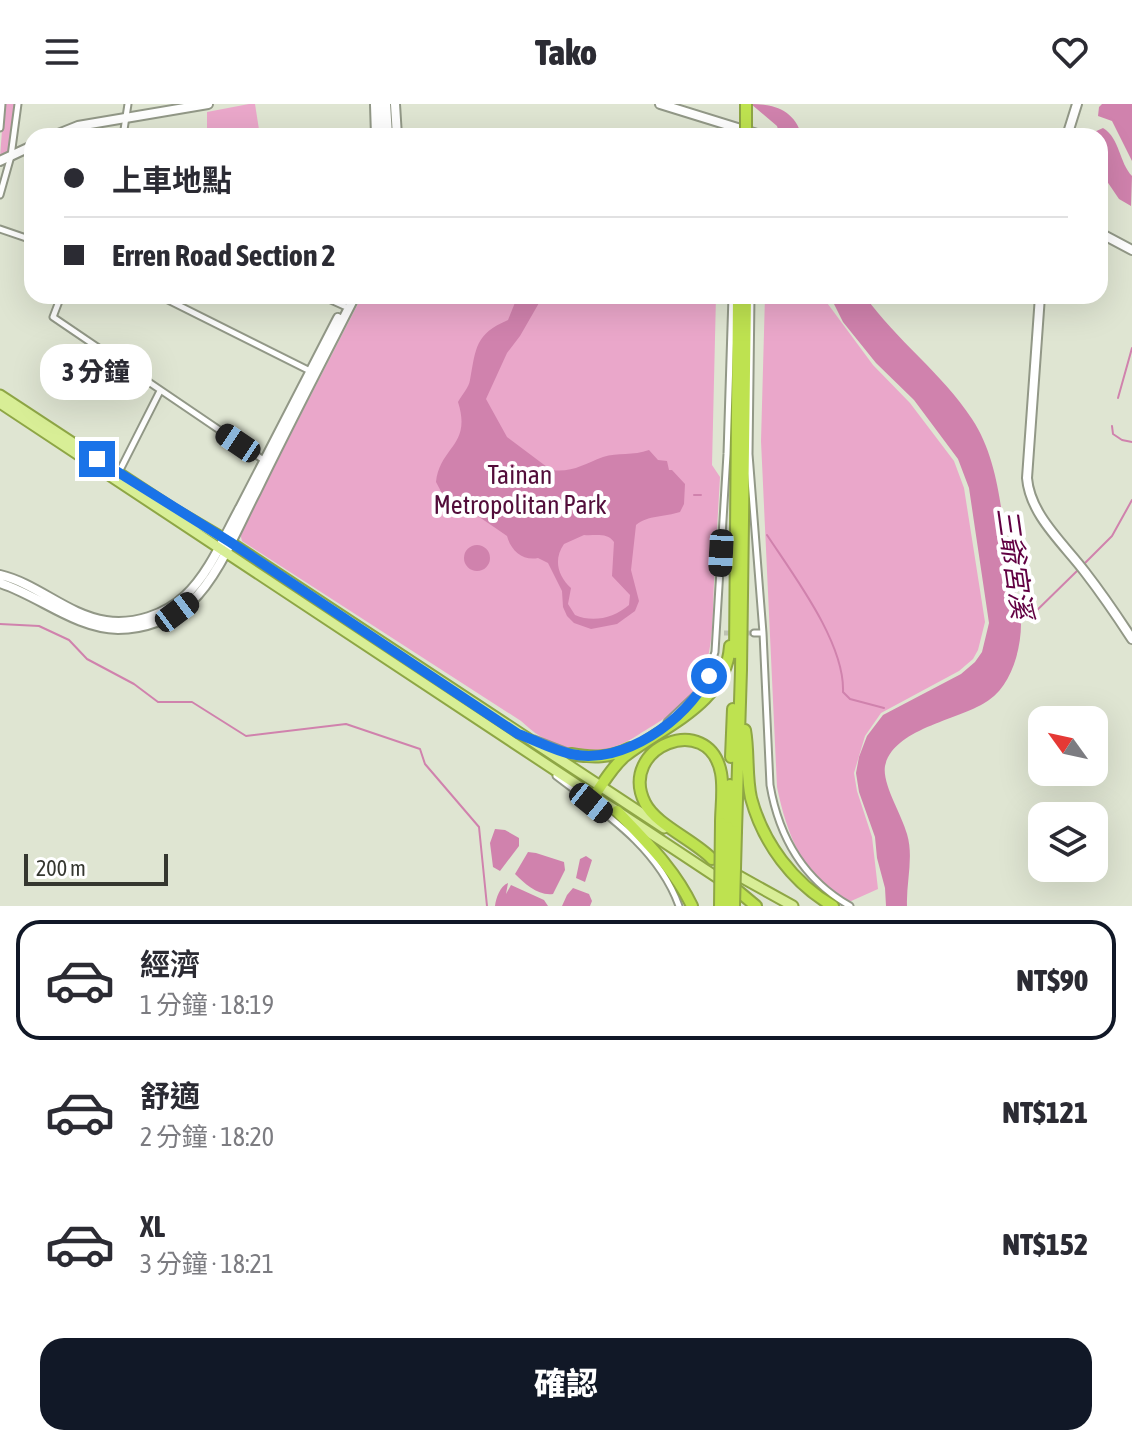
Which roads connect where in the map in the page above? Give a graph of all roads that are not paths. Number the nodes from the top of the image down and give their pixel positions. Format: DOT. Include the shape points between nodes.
graph roads {
  1 [pos="2,104"];
  2 [pos="18,104"];
  3 [pos="128,104"];
  4 [pos="208,104"];
  5 [pos="380,104"];
  6 [pos="395,104"];
  7 [pos="660,104"];
  8 [pos="739,104"];
  9 [pos="746,104"];
  10 [pos="1077,104"];
  11 [pos="127,118"];
  12 [pos="732,126"];
  13 [pos="0,128"];
  14 [pos="73,128"];
  15 [pos="125,128"];
  16 [pos="382,128"];
  17 [pos="396,128"];
  18 [pos="737,128"];
  19 [pos="737,128"];
  20 [pos="751,128"];
  21 [pos="1070,128"];
  22 [pos="24,150"];
  23 [pos="11,156"];
  24 [pos="0,161"];
  25 [pos="0,195"];
  26 [pos="0,229"];
  27 [pos="24,237"];
  28 [pos="1108,237"];
  29 [pos="1132,250"];
  30 [pos="58,304"];
  31 [pos="176,304"];
  32 [pos="348,304"];
  33 [pos="348,304"];
  34 [pos="732,304"];
  35 [pos="738,304"];
  36 [pos="748,304"];
  37 [pos="1039,304"];
  38 [pos="310,371"];
  39 [pos="160,391"];
  40 [pos="0,395"];
  41 [pos="0,403"];
  42 [pos="739,454"];
  43 [pos="267,462"];
  44 [pos="119,473"];
  45 [pos="739,490"];
  46 [pos="224,545"];
  47 [pos="735,552"];
  48 [pos="0,575"];
  49 [pos="0,583"];
  50 [pos="742,598"];
  51 [pos="716,633"];
  52 [pos="724,633"];
  53 [pos="754,633"];
  54 [pos="763,633"];
  55 [pos="1132,639"];
  56 [pos="472,713"];
  57 [pos="745,730"];
  58 [pos="518,734"];
  59 [pos="646,741"];
  60 [pos="571,754"];
  61 [pos="597,792"];
  62 [pos="617,811"];
  63 [pos="732,829"];
  64 [pos="712,859"];
  65 [pos="738,891"];
  66 [pos="679,906"];
  67 [pos="692,906"];
  68 [pos="720,906"];
  69 [pos="727,906"];
  70 [pos="734,906"];
  71 [pos="741,906"];
  72 [pos="756,906"];
  73 [pos="765,906"];
  74 [pos="793,906"];
  75 [pos="833,906"];
  76 [pos="850,906"];
  1 -- 13 [label="street"];
  2 -- 23 [label="street"];
  3 -- 11 [label="street"];
  4 -- 11 [label="street"];
  5 -- 16 [label="street"];
  6 -- 17 [label="street"];
  7 -- 12 [label="street"];
  8 -- 19 [label="highway"];
  9 -- 20 [label="highway, bridge"];
  10 -- 21 [label="street"];
  11 -- 14 [label="street"];
  11 -- 15 [label="street"];
  12 -- 18 [label="street"];
  22 -- 23 [label="street"];
  23 -- 24 [label="street"];
  23 -- 25 [label="street"];
  26 -- 27 [label="street"];
  28 -- 29 [label="street"];
  30 -- 39 [label="street" via="53,317"];
  31 -- 38 [label="street"];
  32 -- 38 [label="street"];
  33 -- 43 [label="street"];
  34 -- 42 [label="street"];
  35 -- 42 [label="highway"];
  36 -- 42 [label="highway"];
  37 -- 55 [label="street" via="1027,482 1036,509"];
  38 -- 43 [label="street"];
  39 -- 43 [label="street"];
  39 -- 44 [label="street"];
  40 -- 44 [label="main road"];
  41 -- 46 [label="main road"];
  42 -- 45 [label="highway"];
  42 -- 45 [label="street"];
  43 -- 46 [label="street"];
  44 -- 46 [label="main road"];
  45 -- 47 [label="highway"];
  45 -- 50 [label="highway"];
  45 -- 51 [label="street"];
  45 -- 54 [label="street"];
  46 -- 48 [label="street" via="185,596 160,613 132,620 93,617"];
  46 -- 49 [label="street" via="192,601 161,621 131,628 91,625"];
  46 -- 56 [label="main road"];
  46 -- 58 [label="main road"];
  47 -- 59 [label="highway" via="729,661 699,706"];
  47 -- 63 [label="highway"];
  50 -- 57 [label="highway" via="747,608"];
  50 -- 63 [label="highway"];
  51 -- 52 [label="street"];
  51 -- 60 [label="street" via="709,676 673,718 622,750"];
  53 -- 54 [label="street"];
  54 -- 76 [label="street" via="773,804 807,873"];
  56 -- 61 [label="main road"];
  56 -- 66 [label="street" via="640,843"];
  57 -- 63 [label="highway"];
  57 -- 75 [label="highway" via="751,798 764,831 788,870"];
  58 -- 60 [label="street"];
  58 -- 61 [label="main road"];
  59 -- 60 [label="highway" via="610,756"];
  59 -- 61 [label="highway" via="617,764"];
  61 -- 62 [label="main road"];
  61 -- 64 [label="main road"];
  62 -- 65 [label="main road"];
  62 -- 67 [label="highway" via="661,856"];
  63 -- 64 [label="highway" via="721,772 705,746 679,740 656,749 642,771 645,803"];
  63 -- 68 [label="highway, bridge"];
  63 -- 69 [label="highway, bridge"];
  63 -- 70 [label="highway, bridge"];
  63 -- 71 [label="highway"];
  64 -- 74 [label="main road"];
  65 -- 72 [label="highway"];
  65 -- 73 [label="main road"];
}
